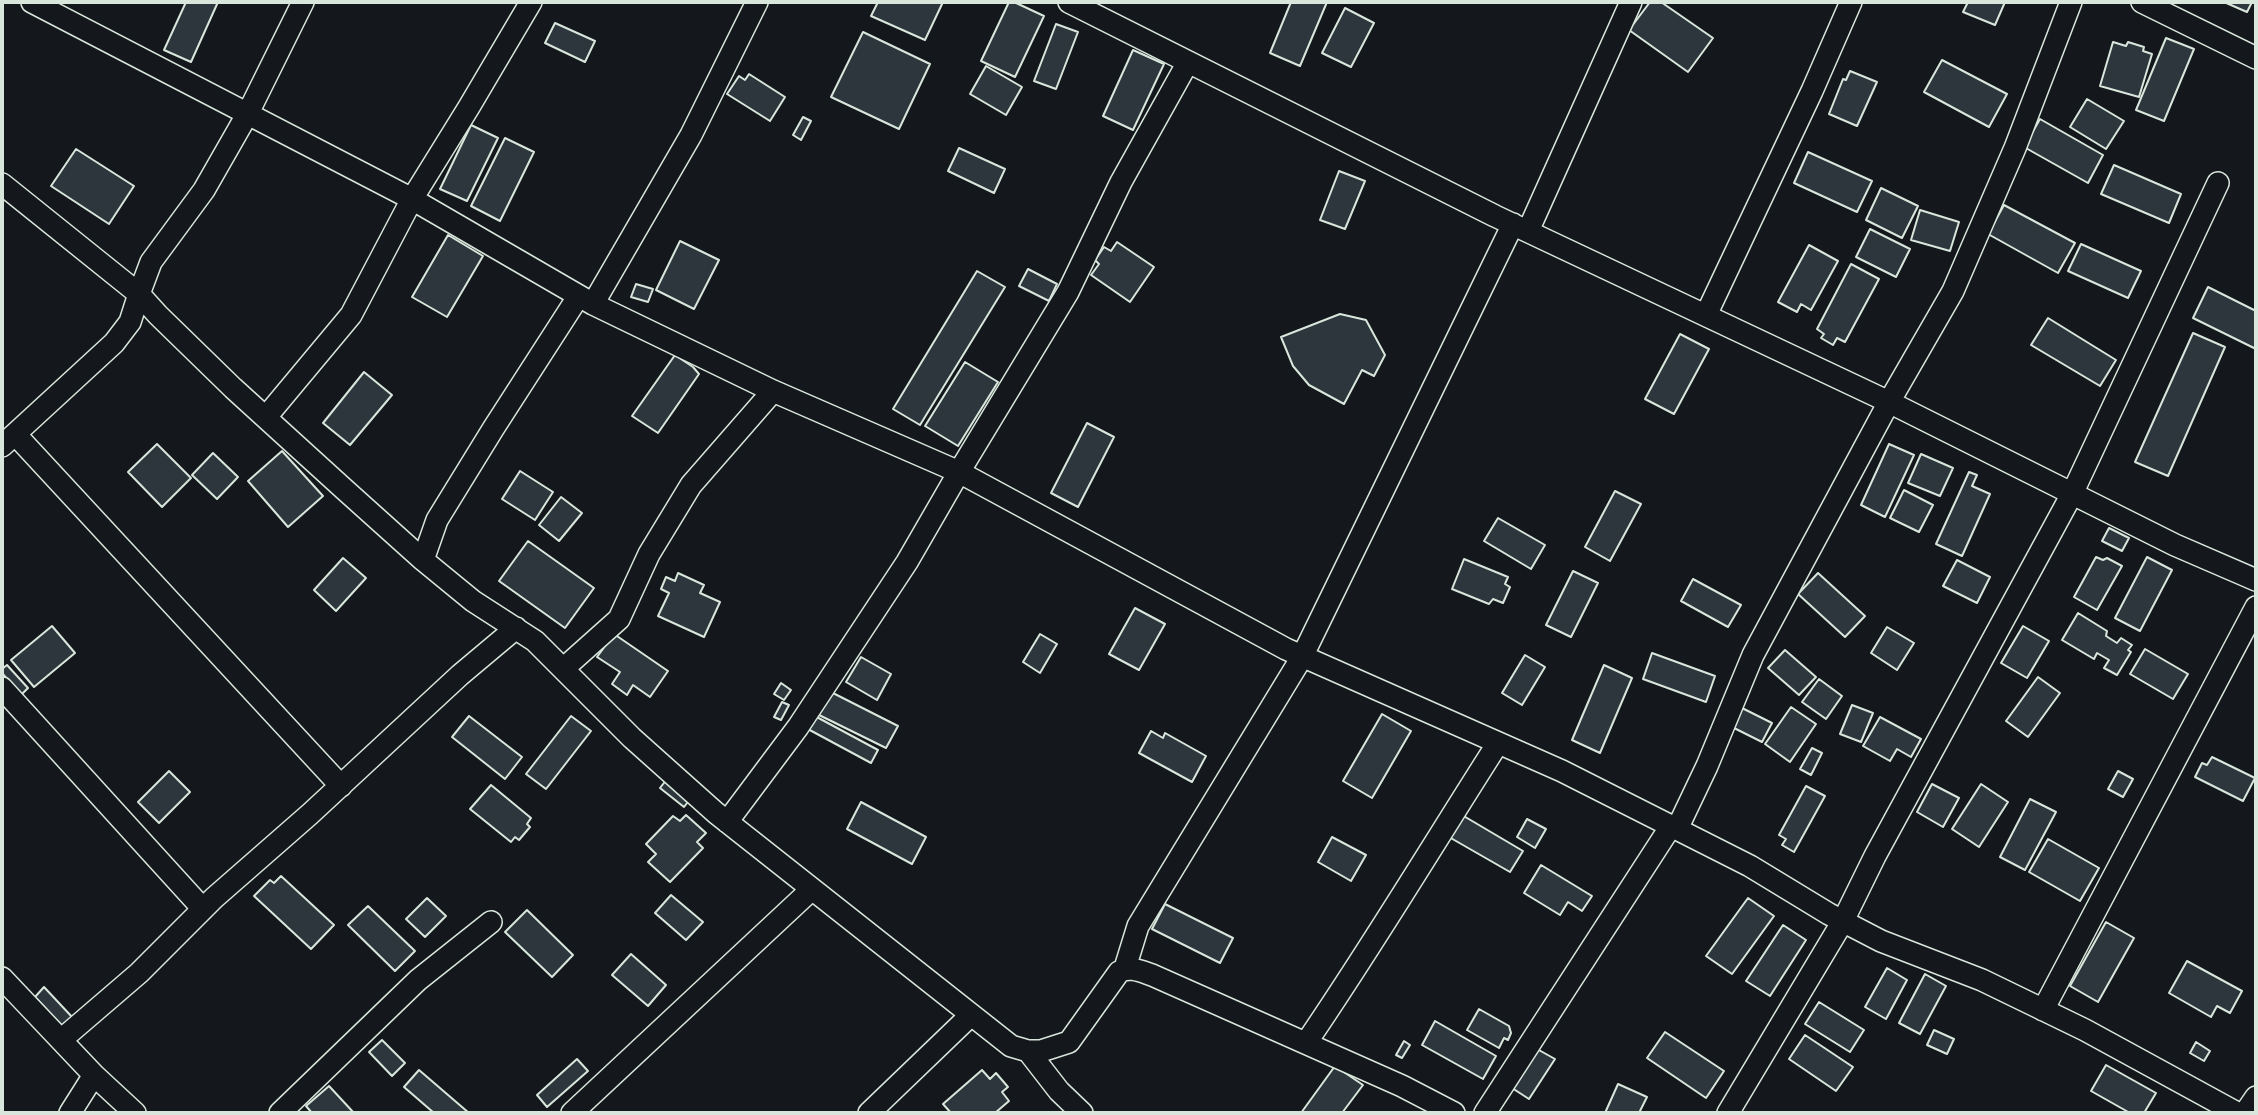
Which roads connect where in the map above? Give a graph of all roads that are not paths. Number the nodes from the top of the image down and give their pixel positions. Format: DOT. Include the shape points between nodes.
graph roads {
  1 [pos="303,2"];
  2 [pos="530,2"];
  3 [pos="757,2"];
  4 [pos="1069,2"];
  5 [pos="1631,2"];
  6 [pos="1851,2"];
  7 [pos="2071,2"];
  8 [pos="2142,2"];
  9 [pos="38,3"];
  10 [pos="2256,58"];
  11 [pos="1188,62"];
  12 [pos="248,113"];
  13 [pos="2218,183"];
  14 [pos="2,184"];
  15 [pos="412,199"];
  16 [pos="1520,228"];
  17 [pos="139,294"];
  18 [pos="586,301"];
  19 [pos="1706,315"];
  20 [pos="773,391"];
  21 [pos="1889,402"];
  22 [pos="266,417"];
  23 [pos="8,440"];
  24 [pos="959,472"];
  25 [pos="2072,494"];
  26 [pos="424,560"];
  27 [pos="2256,580"];
  28 [pos="2256,607"];
  29 [pos="516,628"];
  30 [pos="1302,657"];
  31 [pos="563,669"];
  32 [pos="2,688"];
  33 [pos="1498,743"];
  34 [pos="341,786"];
  35 [pos="727,822"];
  36 [pos="1674,828"];
  37 [pos="812,889"];
  38 [pos="203,908"];
  39 [pos="1843,921"];
  40 [pos="491,922"];
  41 [pos="1125,968"];
  42 [pos="2,978"];
  43 [pos="2043,1010"];
  44 [pos="971,1015"];
  45 [pos="61,1040"];
  46 [pos="1306,1043"];
  47 [pos="1028,1051"];
  48 [pos="94,1075"];
  49 [pos="2256,1097"];
  50 [pos="1443,1111"];
  51 [pos="70,1113"];
  52 [pos="135,1113"];
  53 [pos="279,1113"];
  54 [pos="572,1113"];
  55 [pos="869,1113"];
  56 [pos="1082,1113"];
  57 [pos="1485,1113"];
  58 [pos="1728,1113"];
  59 [pos="2237,1113"];
  60 [pos="2245,1113"];
  1 -- 12 [label="street"];
  2 -- 15 [label="street"];
  3 -- 18 [label="street" via="691,135"];
  4 -- 11 [label="street"];
  5 -- 16 [label="street"];
  6 -- 19 [label="street"];
  7 -- 21 [label="street" via="1953,291"];
  8 -- 10 [label="street"];
  9 -- 12 [label="street"];
  11 -- 16 [label="street"];
  11 -- 24 [label="street" via="1121,182 1068,292"];
  12 -- 15 [label="street"];
  12 -- 17 [label="street" via="204,191 151,262"];
  13 -- 25 [label="street"];
  14 -- 17 [label="street"];
  15 -- 18 [label="street"];
  15 -- 22 [label="street" via="351,315"];
  16 -- 19 [label="street"];
  16 -- 30 [label="street"];
  17 -- 22 [label="street"];
  17 -- 23 [label="street" via="130,322 114,343"];
  18 -- 20 [label="street"];
  18 -- 26 [label="street" via="493,429 437,520"];
  19 -- 21 [label="street"];
  20 -- 24 [label="street"];
  20 -- 31 [label="street" via="691,485 649,554 619,619"];
  21 -- 25 [label="street"];
  21 -- 36 [label="street" via="1753,655 1707,766"];
  22 -- 26 [label="street"];
  23 -- 34 [label="street"];
  24 -- 30 [label="street"];
  24 -- 35 [label="street" via="907,562 798,727"];
  25 -- 27 [label="street"];
  25 -- 39 [label="street"];
  26 -- 29 [label="street" via="473,601"];
  28 -- 43 [label="street"];
  29 -- 31 [label="street"];
  29 -- 34 [label="street"];
  30 -- 33 [label="street"];
  30 -- 41 [label="street" via="1138,926"];
  31 -- 35 [label="street"];
  32 -- 38 [label="street"];
  33 -- 36 [label="street"];
  33 -- 46 [label="street"];
  34 -- 38 [label="street"];
  35 -- 37 [label="street"];
  36 -- 39 [label="street"];
  36 -- 57 [label="street"];
  37 -- 44 [label="street"];
  37 -- 54 [label="street"];
  38 -- 45 [label="street" via="139,973"];
  39 -- 43 [label="street"];
  39 -- 58 [label="street"];
  40 -- 53 [label="street" via="418,980"];
  41 -- 46 [label="street" via="1152,975"];
  41 -- 47 [label="street" via="1069,1041"];
  42 -- 45 [label="street"];
  43 -- 59 [label="street"];
  44 -- 47 [label="street" via="1011,1046"];
  44 -- 55 [label="street"];
  45 -- 48 [label="street"];
  46 -- 50 [label="street" via="1402,1086"];
  47 -- 56 [label="street"];
  48 -- 51 [label="street"];
  48 -- 52 [label="street"];
  49 -- 60 [label="street"];
}
